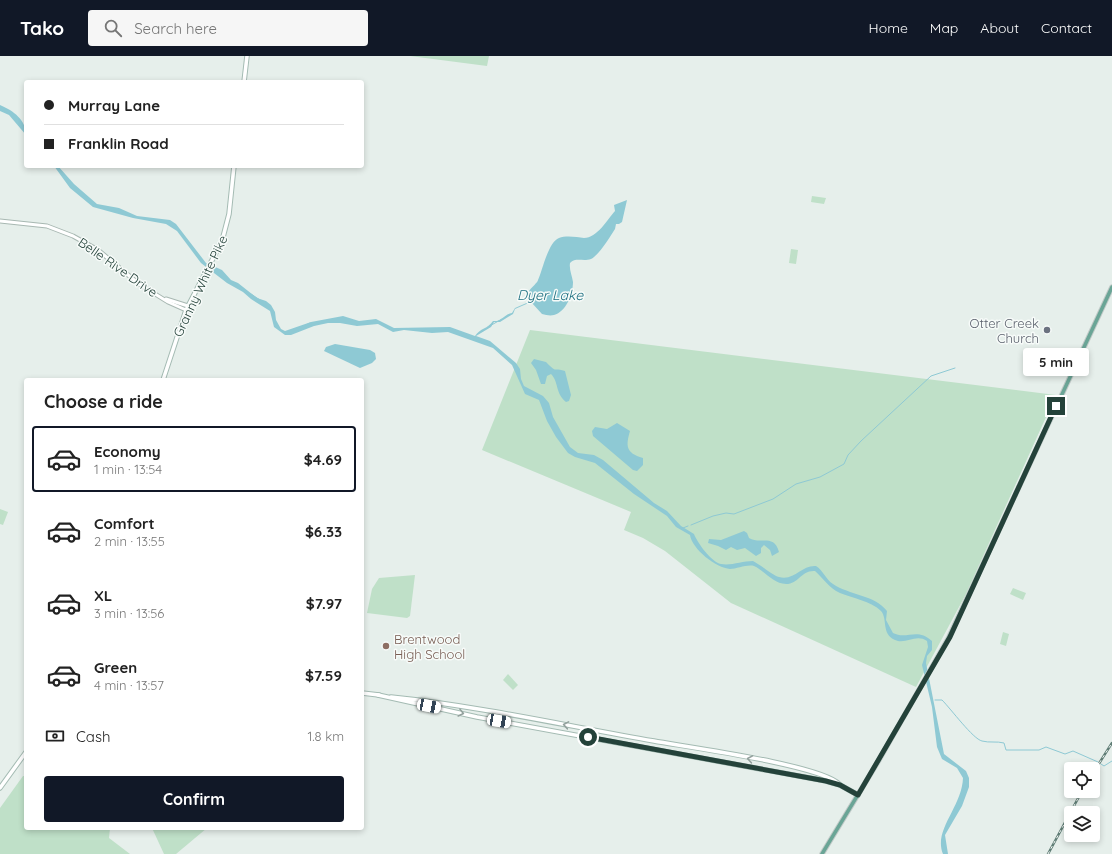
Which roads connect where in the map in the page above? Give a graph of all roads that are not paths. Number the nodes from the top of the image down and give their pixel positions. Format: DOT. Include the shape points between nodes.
graph roads {
  1 [pos="247,56"];
  2 [pos="244,80"];
  3 [pos="234,168"];
  4 [pos="0,221"];
  5 [pos="1112,287"];
  6 [pos="166,299"];
  7 [pos="188,306"];
  8 [pos="186,310"];
  9 [pos="164,378"];
  10 [pos="364,693"];
  11 [pos="378,695"];
  12 [pos="24,755"];
  13 [pos="840,785"];
  14 [pos="0,788"];
  15 [pos="858,795"];
  16 [pos="822,854"];
  1 -- 2 [label="main road"];
  3 -- 7 [label="main road, Granny White Pike" via="227,224 215,258"];
  4 -- 6 [label="street, Belle Rive Drive" via="47,226 73,236 98,250 139,284"];
  5 -- 15 [label="main road" via="976,582 936,662"];
  6 -- 7 [label="street, Belle Rive Drive"];
  6 -- 8 [label="street, Belle Rive Drive"];
  7 -- 8 [label="main road, Granny White Pike"];
  8 -- 9 [label="main road, Granny White Pike"];
  10 -- 11 [label="main road"];
  11 -- 13 [label="main road, one-way"];
  13 -- 11 [label="main road, one-way" via="816,774 758,760 473,707"];
  12 -- 14 [label="main road"];
  13 -- 15 [label="main road"];
  15 -- 16 [label="main road"];
}
